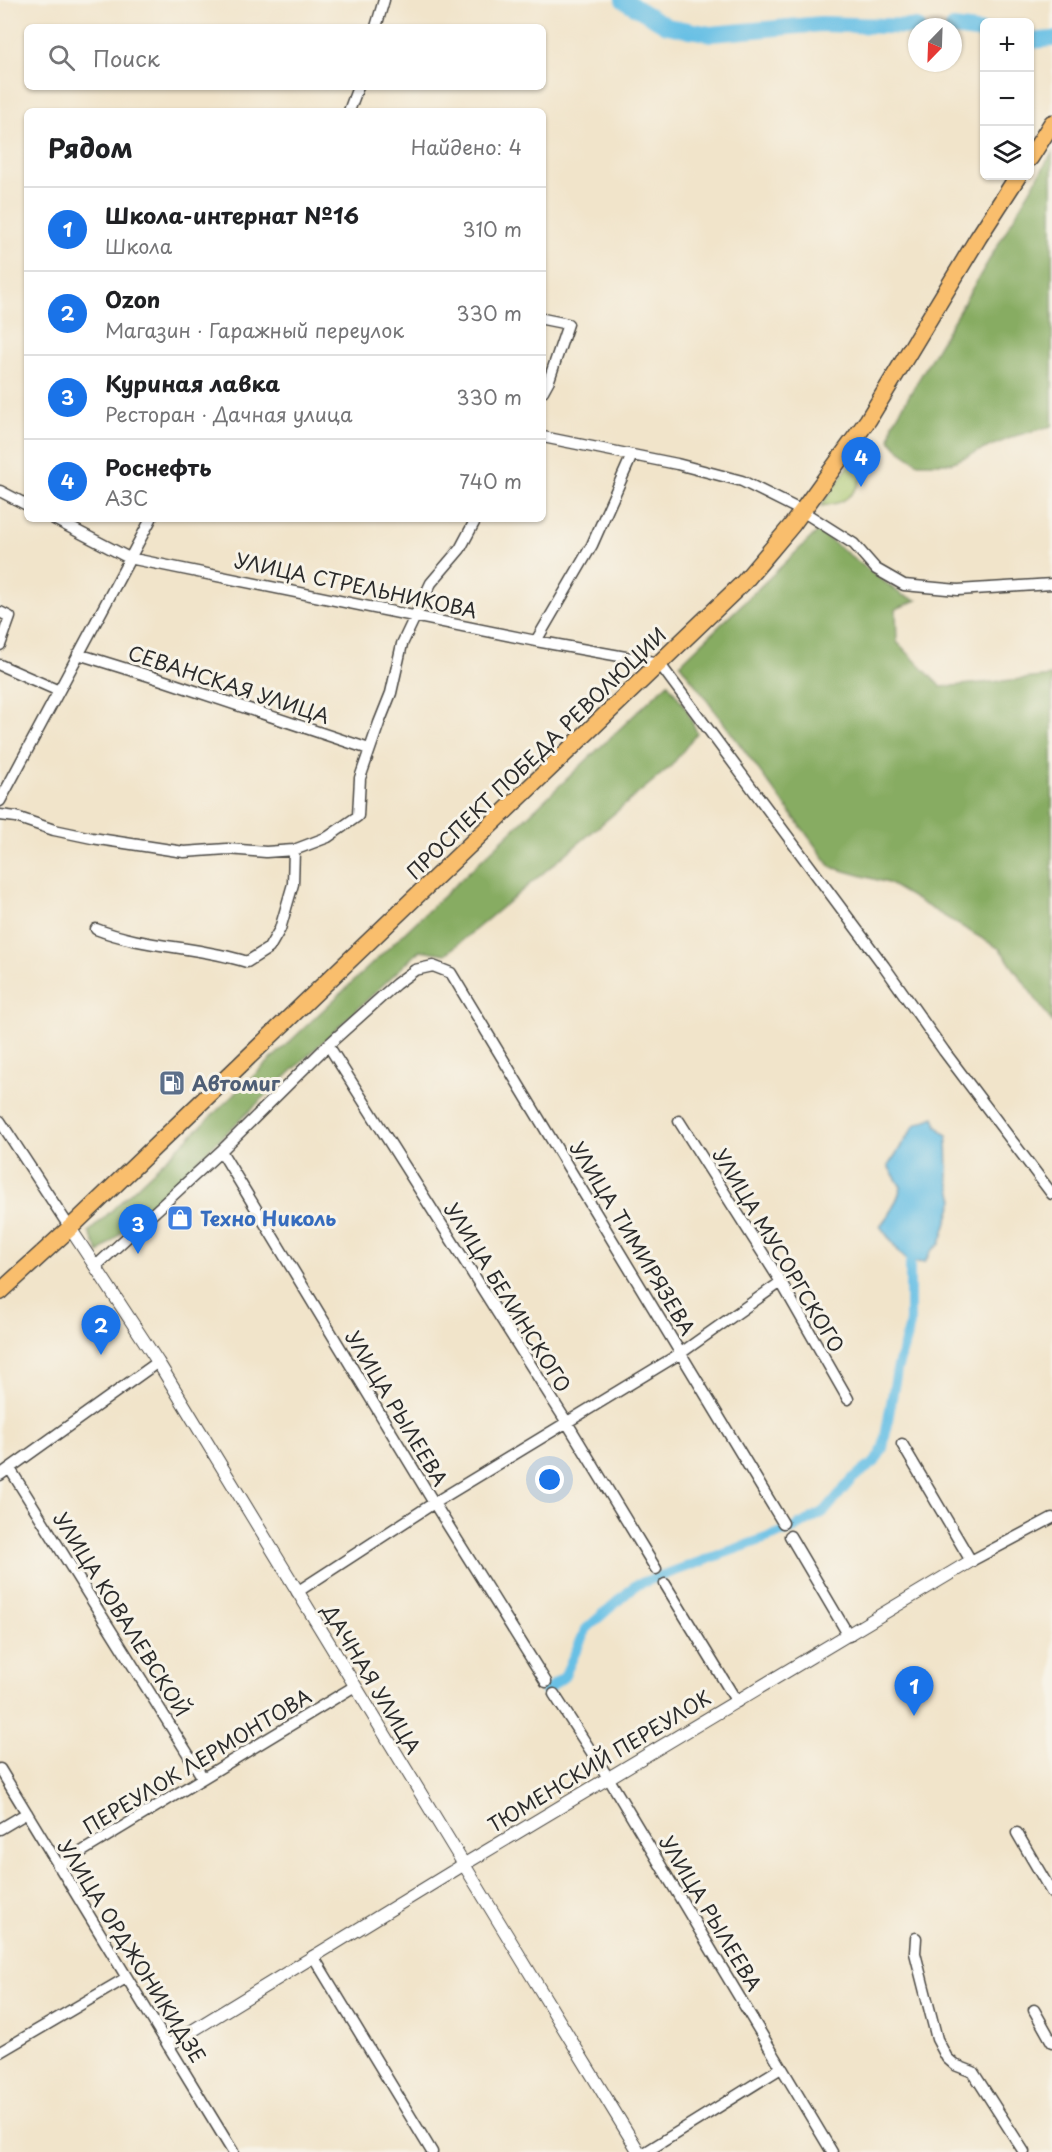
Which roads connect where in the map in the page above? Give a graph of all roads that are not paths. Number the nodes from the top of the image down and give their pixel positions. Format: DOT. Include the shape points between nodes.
graph roads {
  1 [pos="384,0"];
  2 [pos="377,24"];
  3 [pos="356,90"];
  4 [pos="350,108"];
  5 [pos="1052,123"];
  6 [pos="1034,150"];
  7 [pos="1015,180"];
  8 [pos="546,320"];
  9 [pos="546,386"];
  10 [pos="546,438"];
  11 [pos="632,455"];
  12 [pos="0,491"];
  13 [pos="24,503"];
  14 [pos="802,512"];
  15 [pos="60,522"];
  16 [pos="149,522"];
  17 [pos="474,522"];
  18 [pos="129,558"];
  19 [pos="1052,584"];
  20 [pos="0,612"];
  21 [pos="416,615"];
  22 [pos="536,640"];
  23 [pos="0,645"];
  24 [pos="78,654"];
  25 [pos="659,663"];
  26 [pos="0,665"];
  27 [pos="59,691"];
  28 [pos="369,749"];
  29 [pos="0,801"];
  30 [pos="0,815"];
  31 [pos="294,850"];
  32 [pos="96,929"];
  33 [pos="328,1045"];
  34 [pos="0,1121"];
  35 [pos="679,1121"];
  36 [pos="221,1151"];
  37 [pos="1052,1194"];
  38 [pos="70,1228"];
  39 [pos="96,1266"];
  40 [pos="781,1282"];
  41 [pos="0,1292"];
  42 [pos="681,1353"];
  43 [pos="158,1362"];
  44 [pos="848,1399"];
  45 [pos="566,1421"];
  46 [pos="902,1444"];
  47 [pos="10,1469"];
  48 [pos="0,1475"];
  49 [pos="434,1503"];
  50 [pos="1052,1518"];
  51 [pos="783,1523"];
  52 [pos="790,1536"];
  53 [pos="971,1561"];
  54 [pos="656,1569"];
  55 [pos="665,1584"];
  56 [pos="297,1592"];
  57 [pos="849,1636"];
  58 [pos="546,1682"];
  59 [pos="355,1686"];
  60 [pos="554,1694"];
  61 [pos="737,1702"];
  62 [pos="0,1769"];
  63 [pos="203,1778"];
  64 [pos="609,1779"];
  65 [pos="27,1813"];
  66 [pos="0,1829"];
  67 [pos="1017,1833"];
  68 [pos="463,1865"];
  69 [pos="58,1866"];
  70 [pos="1052,1893"];
  71 [pos="916,1938"];
  72 [pos="313,1956"];
  73 [pos="126,1978"];
  74 [pos="1034,2010"];
  75 [pos="1052,2042"];
  76 [pos="169,2045"];
  77 [pos="0,2052"];
  78 [pos="782,2068"];
  79 [pos="232,2152"];
  80 [pos="432,2152"];
  81 [pos="639,2152"];
  82 [pos="646,2152"];
  83 [pos="832,2152"];
  84 [pos="1024,2152"];
  1 -- 2 [label="street"];
  3 -- 4 [label="street"];
  5 -- 6 [label="main road"];
  7 -- 14 [label="main road, ПРОСПЕКТ ПОБЕДА РЕВОЛЮЦИИ" via="868,420"];
  8 -- 9 [label="street" via="568,324"];
  10 -- 11 [label="street"];
  11 -- 14 [label="street" via="742,481"];
  11 -- 22 [label="street" via="592,545"];
  12 -- 13 [label="street"];
  14 -- 19 [label="street" via="854,544 876,568 904,585 958,590"];
  14 -- 25 [label="main road, ПРОСПЕКТ ПОБЕДА РЕВОЛЮЦИИ" via="744,582"];
  15 -- 18 [label="street, УЛИЦА СТРЕЛЬНИКОВА"];
  16 -- 18 [label="street"];
  17 -- 21 [label="street" via="460,549 431,583"];
  18 -- 21 [label="street, УЛИЦА СТРЕЛЬНИКОВА"];
  18 -- 24 [label="street"];
  20 -- 23 [label="street" via="10,617"];
  21 -- 22 [label="street, УЛИЦА СТРЕЛЬНИКОВА"];
  21 -- 28 [label="street" via="402,645 392,693"];
  22 -- 25 [label="street, УЛИЦА СТРЕЛЬНИКОВА"];
  24 -- 27 [label="street"];
  24 -- 28 [label="street, СЕВАНСКАЯ УЛИЦА"];
  25 -- 37 [label="street"];
  25 -- 38 [label="main road, ПРОСПЕКТ ПОБЕДА РЕВОЛЮЦИИ"];
  26 -- 27 [label="street"];
  27 -- 29 [label="street"];
  28 -- 31 [label="street" via="360,778 358,816 328,837"];
  30 -- 31 [label="street" via="92,838 184,852"];
  31 -- 32 [label="street" via="293,884 280,929 269,948 248,962 115,937"];
  33 -- 36 [label="street"];
  33 -- 42 [label="street, УЛИЦА ТИМИРЯЗЕВА" via="415,970 433,966 451,974"];
  33 -- 45 [label="street, УЛИЦА БЕЛИНСКОГО"];
  34 -- 38 [label="street"];
  35 -- 40 [label="street, УЛИЦА МУСОРГСКОГО"];
  36 -- 39 [label="street"];
  36 -- 49 [label="street, УЛИЦА РЫЛЕЕВА"];
  38 -- 39 [label="street, ДАЧНАЯ УЛИЦА"];
  38 -- 41 [label="main road, ПРОСПЕКТ ПОБЕДА РЕВОЛЮЦИИ"];
  39 -- 43 [label="street, ДАЧНАЯ УЛИЦА"];
  40 -- 42 [label="street"];
  40 -- 44 [label="street, УЛИЦА МУСОРГСКОГО"];
  42 -- 45 [label="street"];
  42 -- 51 [label="street, УЛИЦА ТИМИРЯЗЕВА"];
  43 -- 47 [label="street"];
  43 -- 56 [label="street, ДАЧНАЯ УЛИЦА"];
  45 -- 49 [label="street"];
  45 -- 54 [label="street, УЛИЦА БЕЛИНСКОГО"];
  46 -- 53 [label="street"];
  47 -- 48 [label="street"];
  47 -- 63 [label="street, УЛИЦА КОВАЛЕВСКОЙ"];
  49 -- 56 [label="street"];
  49 -- 58 [label="street, УЛИЦА РЫЛЕЕВА"];
  50 -- 53 [label="street, ТЮМЕНСКИЙ ПЕРЕУЛОК"];
  52 -- 57 [label="street"];
  53 -- 57 [label="street, ТЮМЕНСКИЙ ПЕРЕУЛОК"];
  55 -- 61 [label="street"];
  56 -- 59 [label="street, ДАЧНАЯ УЛИЦА"];
  57 -- 61 [label="street, ТЮМЕНСКИЙ ПЕРЕУЛОК"];
  59 -- 63 [label="street, ПЕРЕУЛОК ЛЕРМОНТОВА"];
  59 -- 68 [label="street, ДАЧНАЯ УЛИЦА"];
  60 -- 64 [label="street, УЛИЦА РЫЛЕЕВА"];
  61 -- 64 [label="street, ТЮМЕНСКИЙ ПЕРЕУЛОК"];
  62 -- 65 [label="street, УЛИЦА ОРДЖОНИКИДЗЕ"];
  63 -- 69 [label="street, ПЕРЕУЛОК ЛЕРМОНТОВА"];
  64 -- 68 [label="street, ТЮМЕНСКИЙ ПЕРЕУЛОК"];
  64 -- 78 [label="street, УЛИЦА РЫЛЕЕВА"];
  65 -- 66 [label="street"];
  65 -- 69 [label="street, УЛИЦА ОРДЖОНИКИДЗЕ"];
  67 -- 70 [label="street"];
  68 -- 72 [label="street, ТЮМЕНСКИЙ ПЕРЕУЛОК"];
  68 -- 81 [label="street, ДАЧНАЯ УЛИЦА"];
  69 -- 73 [label="street, УЛИЦА ОРДЖОНИКИДЗЕ"];
  71 -- 84 [label="street" via="915,1953 937,2039 947,2058 973,2072"];
  72 -- 76 [label="street, ТЮМЕНСКИЙ ПЕРЕУЛОК"];
  72 -- 80 [label="street"];
  73 -- 76 [label="street, УЛИЦА ОРДЖОНИКИДЗЕ"];
  73 -- 77 [label="street"];
  74 -- 75 [label="street"];
  76 -- 79 [label="street, УЛИЦА ОРДЖОНИКИДЗЕ"];
  78 -- 82 [label="street"];
  78 -- 83 [label="street, УЛИЦА РЫЛЕЕВА"];
}
